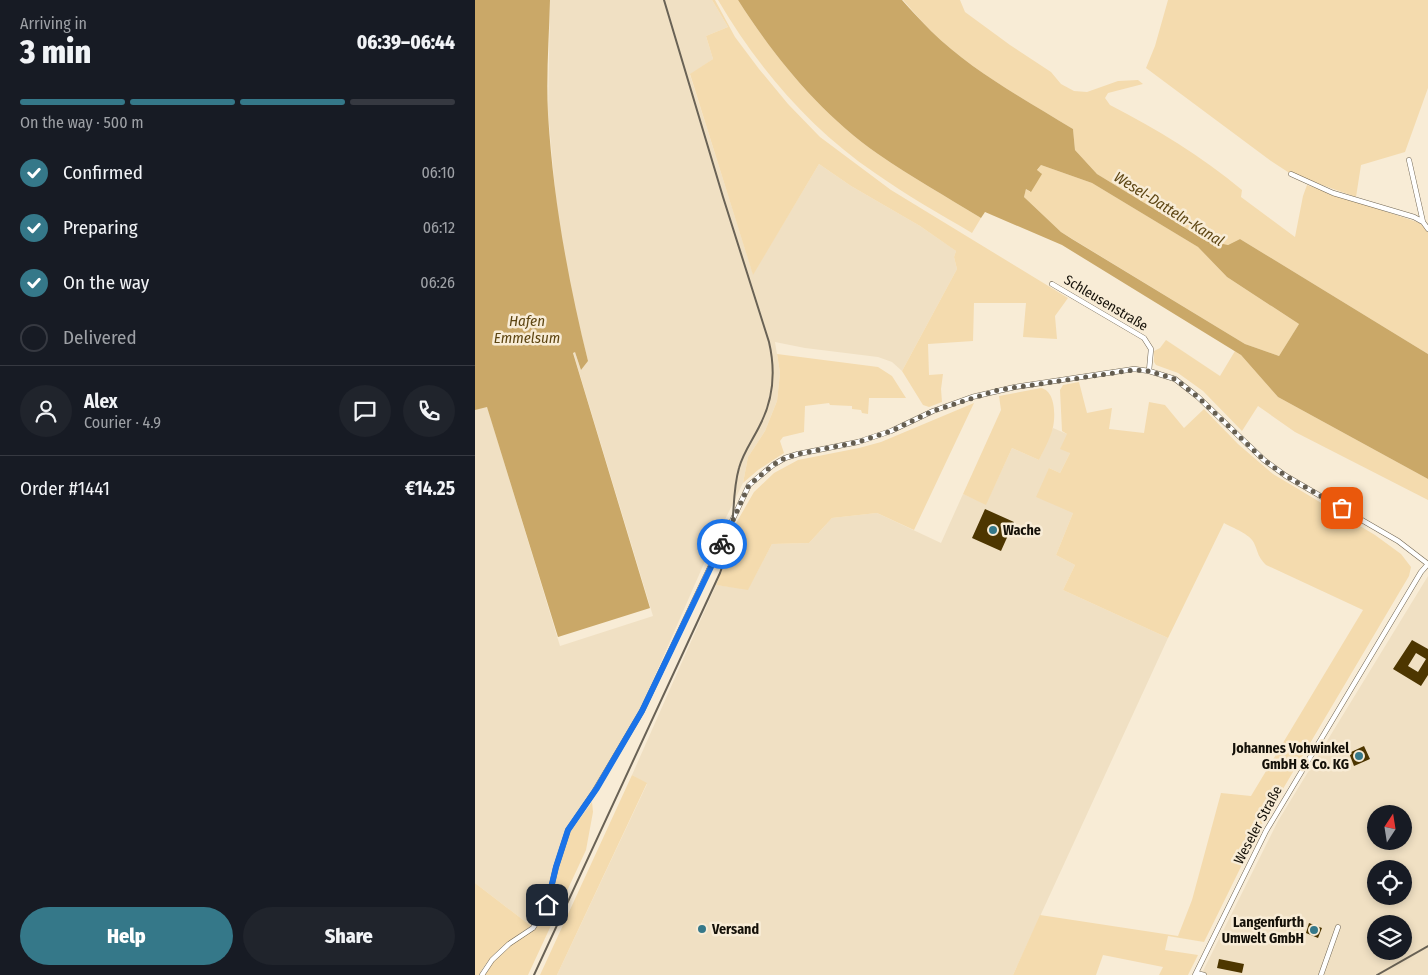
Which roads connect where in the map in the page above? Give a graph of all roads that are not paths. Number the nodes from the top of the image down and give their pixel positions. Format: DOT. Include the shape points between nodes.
graph roads {
  1 [pos="1409,160"];
  2 [pos="1291,174"];
  3 [pos="1423,222"];
  4 [pos="1428,229"];
  5 [pos="1052,284"];
  6 [pos="1149,371"];
  7 [pos="1428,564"];
  8 [pos="1338,927"];
  9 [pos="1196,974"];
  10 [pos="482,975"];
  11 [pos="1204,975"];
  12 [pos="1321,975"];
  1 -- 3 [label="street"];
  2 -- 3 [label="street" via="1333,193"];
  3 -- 4 [label="street"];
  5 -- 6 [label="street, Schleusenstraße" via="1144,338 1151,349"];
  6 -- 7 [label="street" via="1175,379 1286,476 1391,536"];
  6 -- 10 [label="street" via="1116,371 980,395 858,442 785,458 749,485 642,711 568,830 547,905 533,928 509,944"];
  7 -- 9 [label="street, Weseler Straße" via="1265,831"];
  8 -- 12 [label="street"];
  9 -- 11 [label="street, Weseler Straße"];
}
